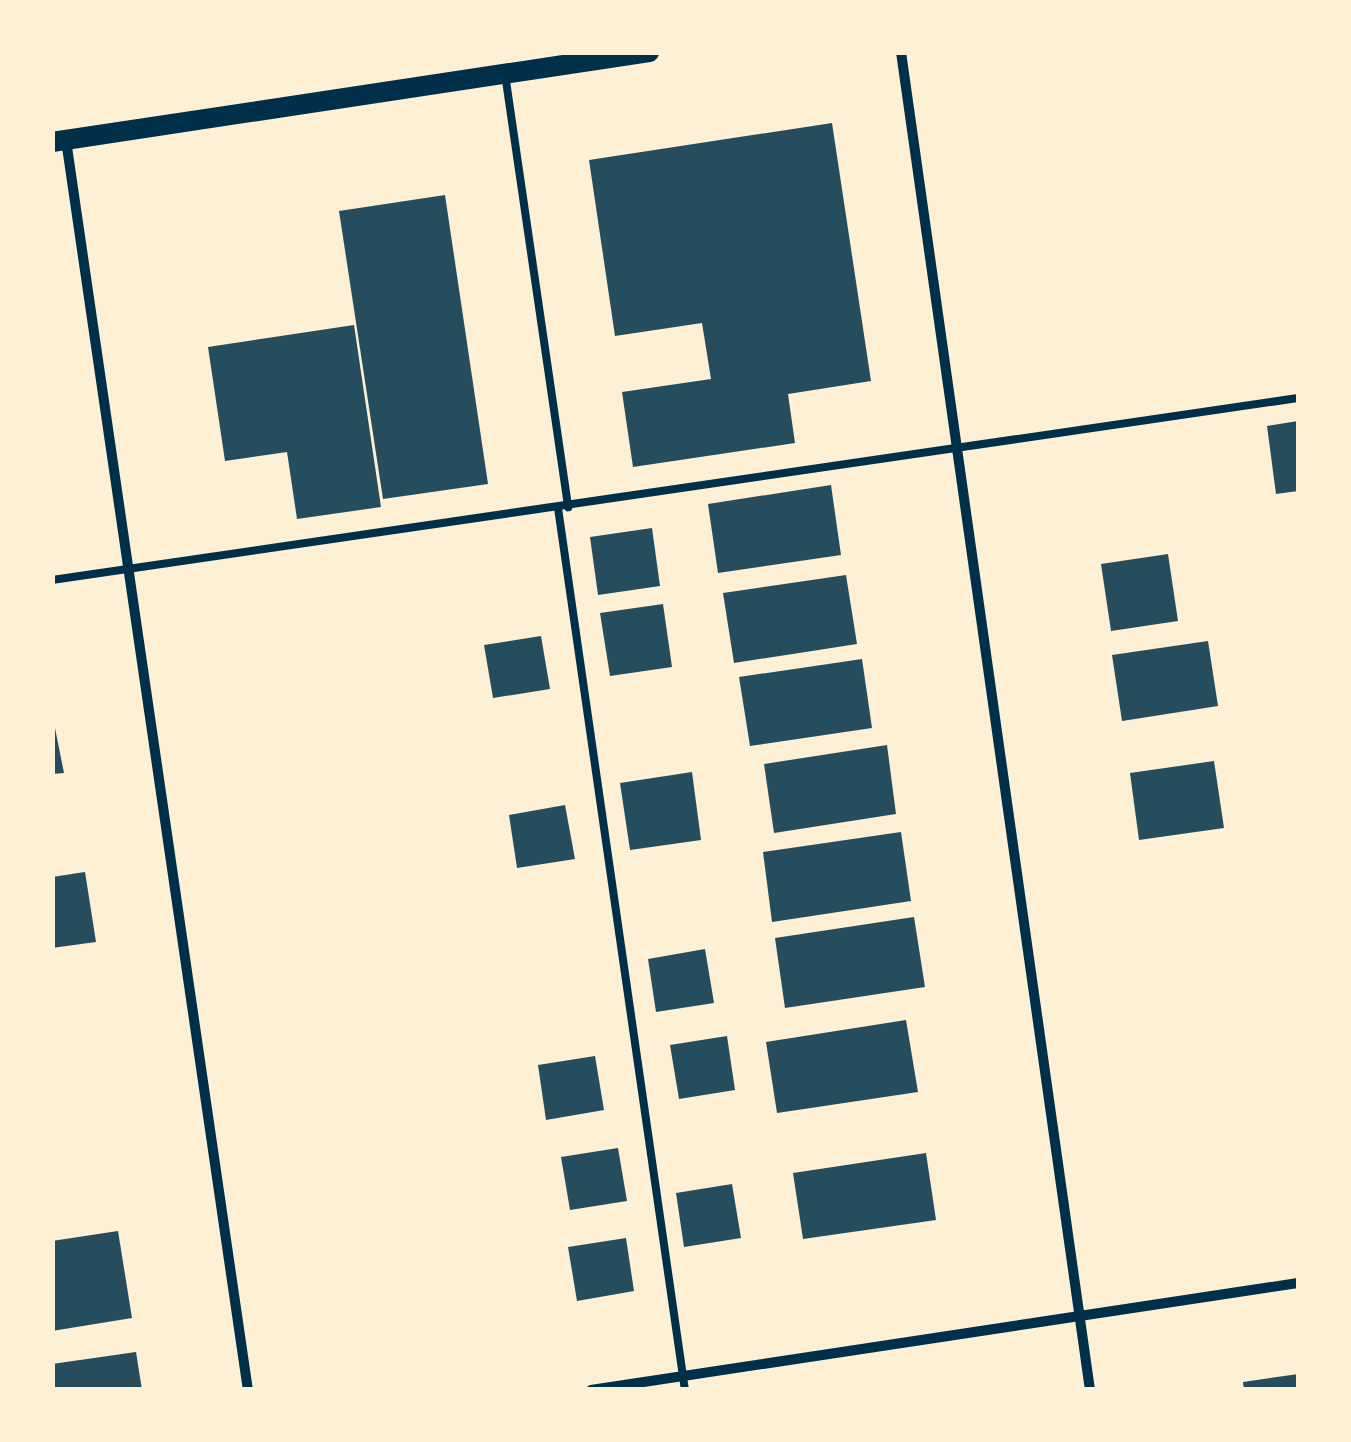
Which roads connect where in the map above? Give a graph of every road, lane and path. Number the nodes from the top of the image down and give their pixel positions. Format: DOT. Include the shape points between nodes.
graph roads {
  1 [pos="649,52"];
  2 [pos="901,52"];
  3 [pos="601,56"];
  4 [pos="505,74"];
  5 [pos="59,141"];
  6 [pos="1298,398"];
  7 [pos="957,452"];
  8 [pos="563,507"];
  9 [pos="129,569"];
  10 [pos="52,580"];
  11 [pos="1298,1282"];
  12 [pos="1079,1316"];
  13 [pos="684,1376"];
  14 [pos="248,1390"];
  15 [pos="591,1390"];
  16 [pos="685,1390"];
  17 [pos="1090,1390"];
  1 -- 3 [label="main road"];
  2 -- 7 [label="street"];
  3 -- 4 [label="main road"];
  4 -- 5 [label="main road"];
  4 -- 8 [label="lane"];
  5 -- 9 [label="street"];
  6 -- 7 [label="lane"];
  7 -- 8 [label="lane"];
  7 -- 12 [label="street"];
  8 -- 9 [label="lane"];
  8 -- 13 [label="lane"];
  9 -- 10 [label="lane"];
  9 -- 14 [label="street"];
  11 -- 12 [label="street"];
  12 -- 13 [label="street"];
  12 -- 17 [label="street"];
  13 -- 15 [label="street"];
  13 -- 16 [label="lane"];
}
